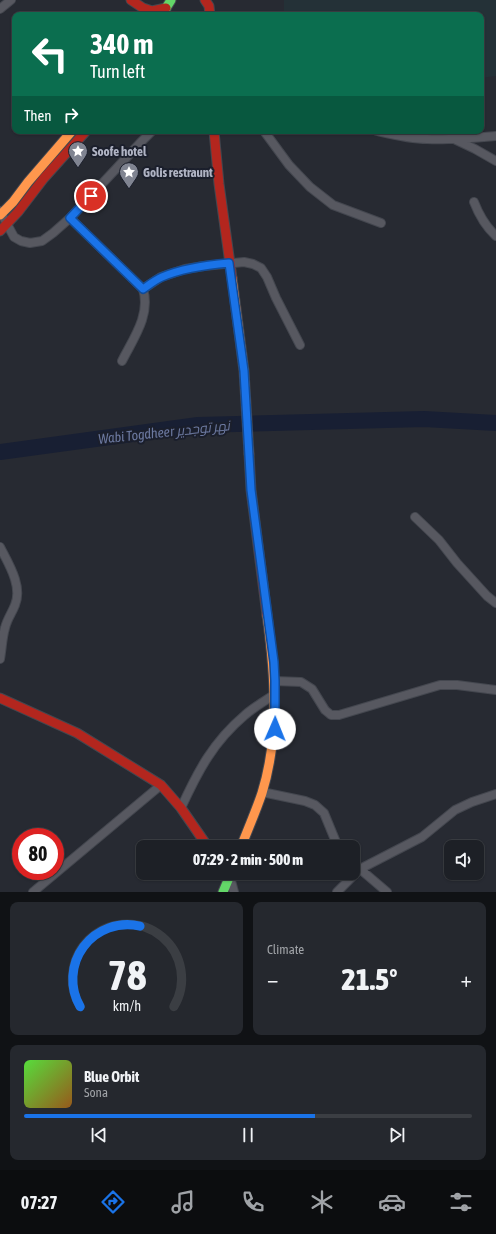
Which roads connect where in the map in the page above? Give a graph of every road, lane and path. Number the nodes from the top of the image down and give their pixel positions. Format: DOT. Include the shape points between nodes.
graph roads {
  1 [pos="11,0"];
  2 [pos="130,0"];
  3 [pos="205,0"];
  4 [pos="167,8"];
  5 [pos="0,9"];
  6 [pos="209,12"];
  7 [pos="70,134"];
  8 [pos="73,134"];
  9 [pos="84,134"];
  10 [pos="149,134"];
  11 [pos="214,134"];
  12 [pos="266,134"];
  13 [pos="390,134"];
  14 [pos="496,136"];
  15 [pos="454,139"];
  16 [pos="78,141"];
  17 [pos="496,161"];
  18 [pos="474,202"];
  19 [pos="1,213"];
  20 [pos="70,218"];
  21 [pos="381,223"];
  22 [pos="3,228"];
  23 [pos="496,236"];
  24 [pos="229,263"];
  25 [pos="143,289"];
  26 [pos="300,345"];
  27 [pos="122,361"];
  28 [pos="415,517"];
  29 [pos="0,546"];
  30 [pos="496,603"];
  31 [pos="0,659"];
  32 [pos="275,681"];
  33 [pos="496,690"];
  34 [pos="275,694"];
  35 [pos="0,698"];
  36 [pos="161,785"];
  37 [pos="262,792"];
  38 [pos="496,794"];
  39 [pos="180,808"];
  40 [pos="203,840"];
  41 [pos="244,840"];
  42 [pos="335,840"];
  43 [pos="360,869"];
  44 [pos="227,880"];
  45 [pos="231,880"];
  46 [pos="349,880"];
  47 [pos="33,892"];
  48 [pos="223,892"];
  49 [pos="234,892"];
  50 [pos="337,892"];
  51 [pos="387,892"];
  1 -- 5 [label="street"];
  2 -- 4 [label="main road" via="152,11"];
  3 -- 6 [label="main road"];
  7 -- 19 [label="main road"];
  8 -- 16 [label="main road"];
  9 -- 16 [label="main road"];
  10 -- 20 [label="street"];
  11 -- 24 [label="main road"];
  12 -- 21 [label="street" via="289,165 310,187 333,205"];
  13 -- 15 [label="street" via="425,139"];
  14 -- 15 [label="street"];
  15 -- 17 [label="street"];
  16 -- 22 [label="main road"];
  18 -- 23 [label="street" via="479,215"];
  19 -- 22 [label="street"];
  20 -- 22 [label="street" via="42,240 30,243 21,241"];
  20 -- 25 [label="street"];
  24 -- 25 [label="street" via="185,269 161,277"];
  24 -- 26 [label="street" via="244,262 261,268"];
  24 -- 32 [label="main road" via="244,371 251,490"];
  25 -- 27 [label="street" via="146,297 142,321"];
  28 -- 30 [label="street"];
  29 -- 31 [label="street" via="16,580 17,598 5,628"];
  32 -- 33 [label="street" via="301,682 312,689 331,715 339,715 440,685"];
  32 -- 34 [label="main road"];
  34 -- 37 [label="main road" via="275,729"];
  34 -- 39 [label="street" via="246,714 216,745 205,760"];
  35 -- 36 [label="main road" via="77,733"];
  36 -- 39 [label="main road"];
  36 -- 47 [label="street"];
  37 -- 41 [label="main road"];
  37 -- 42 [label="street" via="315,805 324,814"];
  38 -- 43 [label="street" via="455,810 422,837"];
  39 -- 40 [label="main road"];
  43 -- 51 [label="street"];
  44 -- 48 [label="main road"];
  45 -- 49 [label="street"];
  46 -- 50 [label="street"];
}
